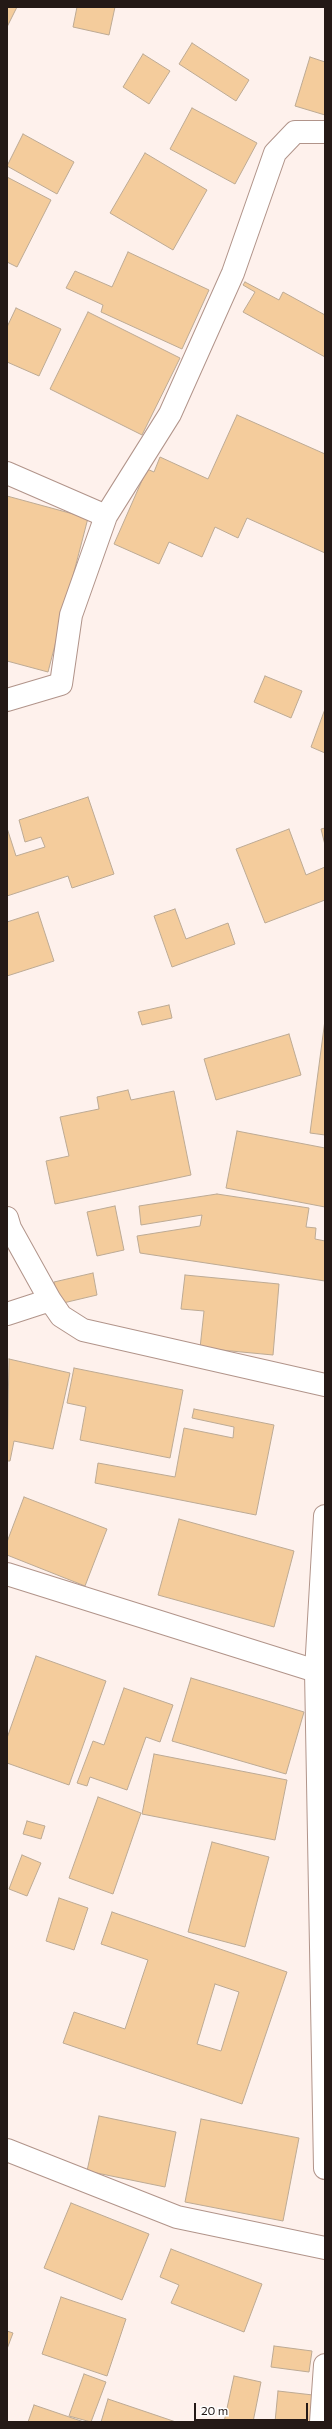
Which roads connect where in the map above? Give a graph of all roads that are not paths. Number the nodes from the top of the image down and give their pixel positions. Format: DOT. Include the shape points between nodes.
graph roads {
  1 [pos="325,132"];
  2 [pos="7,473"];
  3 [pos="106,516"];
  4 [pos="7,700"];
  5 [pos="7,1218"];
  6 [pos="50,1300"];
  7 [pos="7,1314"];
  8 [pos="325,1385"];
  9 [pos="325,1516"];
  10 [pos="7,1574"];
  11 [pos="316,1672"];
  12 [pos="7,2150"];
  13 [pos="325,2168"];
  14 [pos="325,2248"];
  15 [pos="325,2365"];
  16 [pos="321,2422"];
  1 -- 3 [label="street" via="295,132 275,153 233,273 174,407"];
  2 -- 3 [label="street"];
  3 -- 4 [label="street" via="71,615 61,684"];
  5 -- 6 [label="street"];
  6 -- 7 [label="street"];
  6 -- 8 [label="street" via="61,1316 83,1330"];
  9 -- 11 [label="street"];
  10 -- 11 [label="street"];
  11 -- 13 [label="street"];
  12 -- 14 [label="street" via="177,2217"];
  15 -- 16 [label="street"];
}
